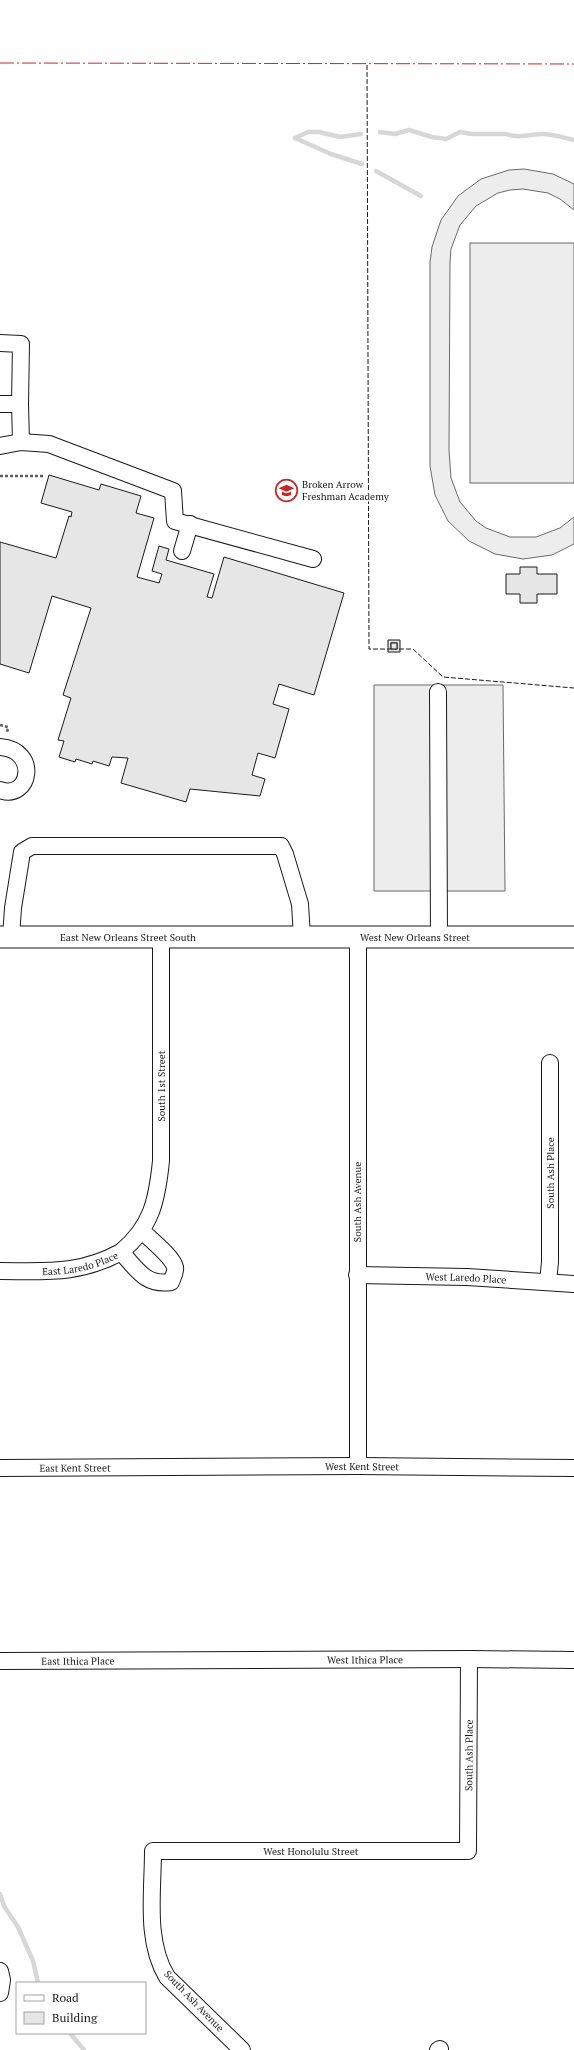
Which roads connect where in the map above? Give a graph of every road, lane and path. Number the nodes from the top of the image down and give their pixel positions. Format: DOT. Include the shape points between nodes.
graph roads {
  1 [pos="0,343"];
  2 [pos="0,404"];
  3 [pos="20,404"];
  4 [pos="21,442"];
  5 [pos="0,446"];
  6 [pos="0,476"];
  7 [pos="45,476"];
  8 [pos="190,524"];
  9 [pos="182,551"];
  10 [pos="313,559"];
  11 [pos="438,692"];
  12 [pos="0,747"];
  13 [pos="0,790"];
  14 [pos="6,937"];
  15 [pos="161,937"];
  16 [pos="256,937"];
  17 [pos="302,937"];
  18 [pos="358,937"];
  19 [pos="439,937"];
  20 [pos="574,937"];
  21 [pos="550,1063"];
  22 [pos="142,1231"];
  23 [pos="121,1252"];
  24 [pos="0,1271"];
  25 [pos="357,1275"];
  26 [pos="548,1282"];
  27 [pos="574,1284"];
  28 [pos="358,1466"];
  29 [pos="0,1468"];
  30 [pos="149,1468"];
  31 [pos="574,1468"];
  32 [pos="469,1658"];
  33 [pos="574,1660"];
  34 [pos="0,1661"];
  35 [pos="155,1662"];
  36 [pos="153,1851"];
  37 [pos="468,1851"];
  38 [pos="0,1971"];
  39 [pos="0,1993"];
  40 [pos="242,2050"];
  1 -- 3 [label="street" via="21,344"];
  2 -- 3 [label="street"];
  3 -- 4 [label="street"];
  4 -- 5 [label="street"];
  4 -- 8 [label="street" via="49,444 173,491 175,521"];
  6 -- 7 [label="path"];
  8 -- 9 [label="street"];
  8 -- 10 [label="street"];
  11 -- 19 [label="street"];
  12 -- 13 [label="street" via="10,748 19,754 27,772 20,786 12,791"];
  14 -- 15 [label="main road, East New Orleans Street South"];
  14 -- 17 [label="street" via="22,852 32,846 280,846 285,854 300,904"];
  15 -- 16 [label="main road, East New Orleans Street South"];
  15 -- 22 [label="street, South 1st Street" via="161,1161 158,1190"];
  16 -- 17 [label="main road, West New Orleans Street"];
  17 -- 18 [label="main road, West New Orleans Street"];
  18 -- 19 [label="main road, West New Orleans Street"];
  18 -- 25 [label="street, South Ash Avenue"];
  19 -- 20 [label="main road, West New Orleans Street"];
  21 -- 26 [label="street, South Ash Place"];
  22 -- 23 [label="street, South 1st Street"];
  22 -- 23 [label="street, East Laredo Place" via="175,1266 175,1275 171,1282 160,1284 149,1281"];
  23 -- 24 [label="street, East Laredo Place" via="93,1265 77,1269"];
  25 -- 26 [label="street, West Laredo Place" via="467,1276"];
  25 -- 28 [label="street, South Ash Avenue"];
  26 -- 27 [label="street, West Laredo Place"];
  28 -- 30 [label="street, West Kent Street"];
  28 -- 31 [label="street, West Kent Street"];
  29 -- 30 [label="street, East Kent Street"];
  32 -- 33 [label="street, West Ithica Place"];
  32 -- 35 [label="street, West Ithica Place"];
  32 -- 37 [label="street, South Ash Place"];
  34 -- 35 [label="street, East Ithica Place"];
  36 -- 37 [label="street, West Honolulu Street"];
  36 -- 40 [label="street, South Ash Avenue" via="153,1936 159,1964 167,1977"];
  38 -- 39 [label="street"];
}
